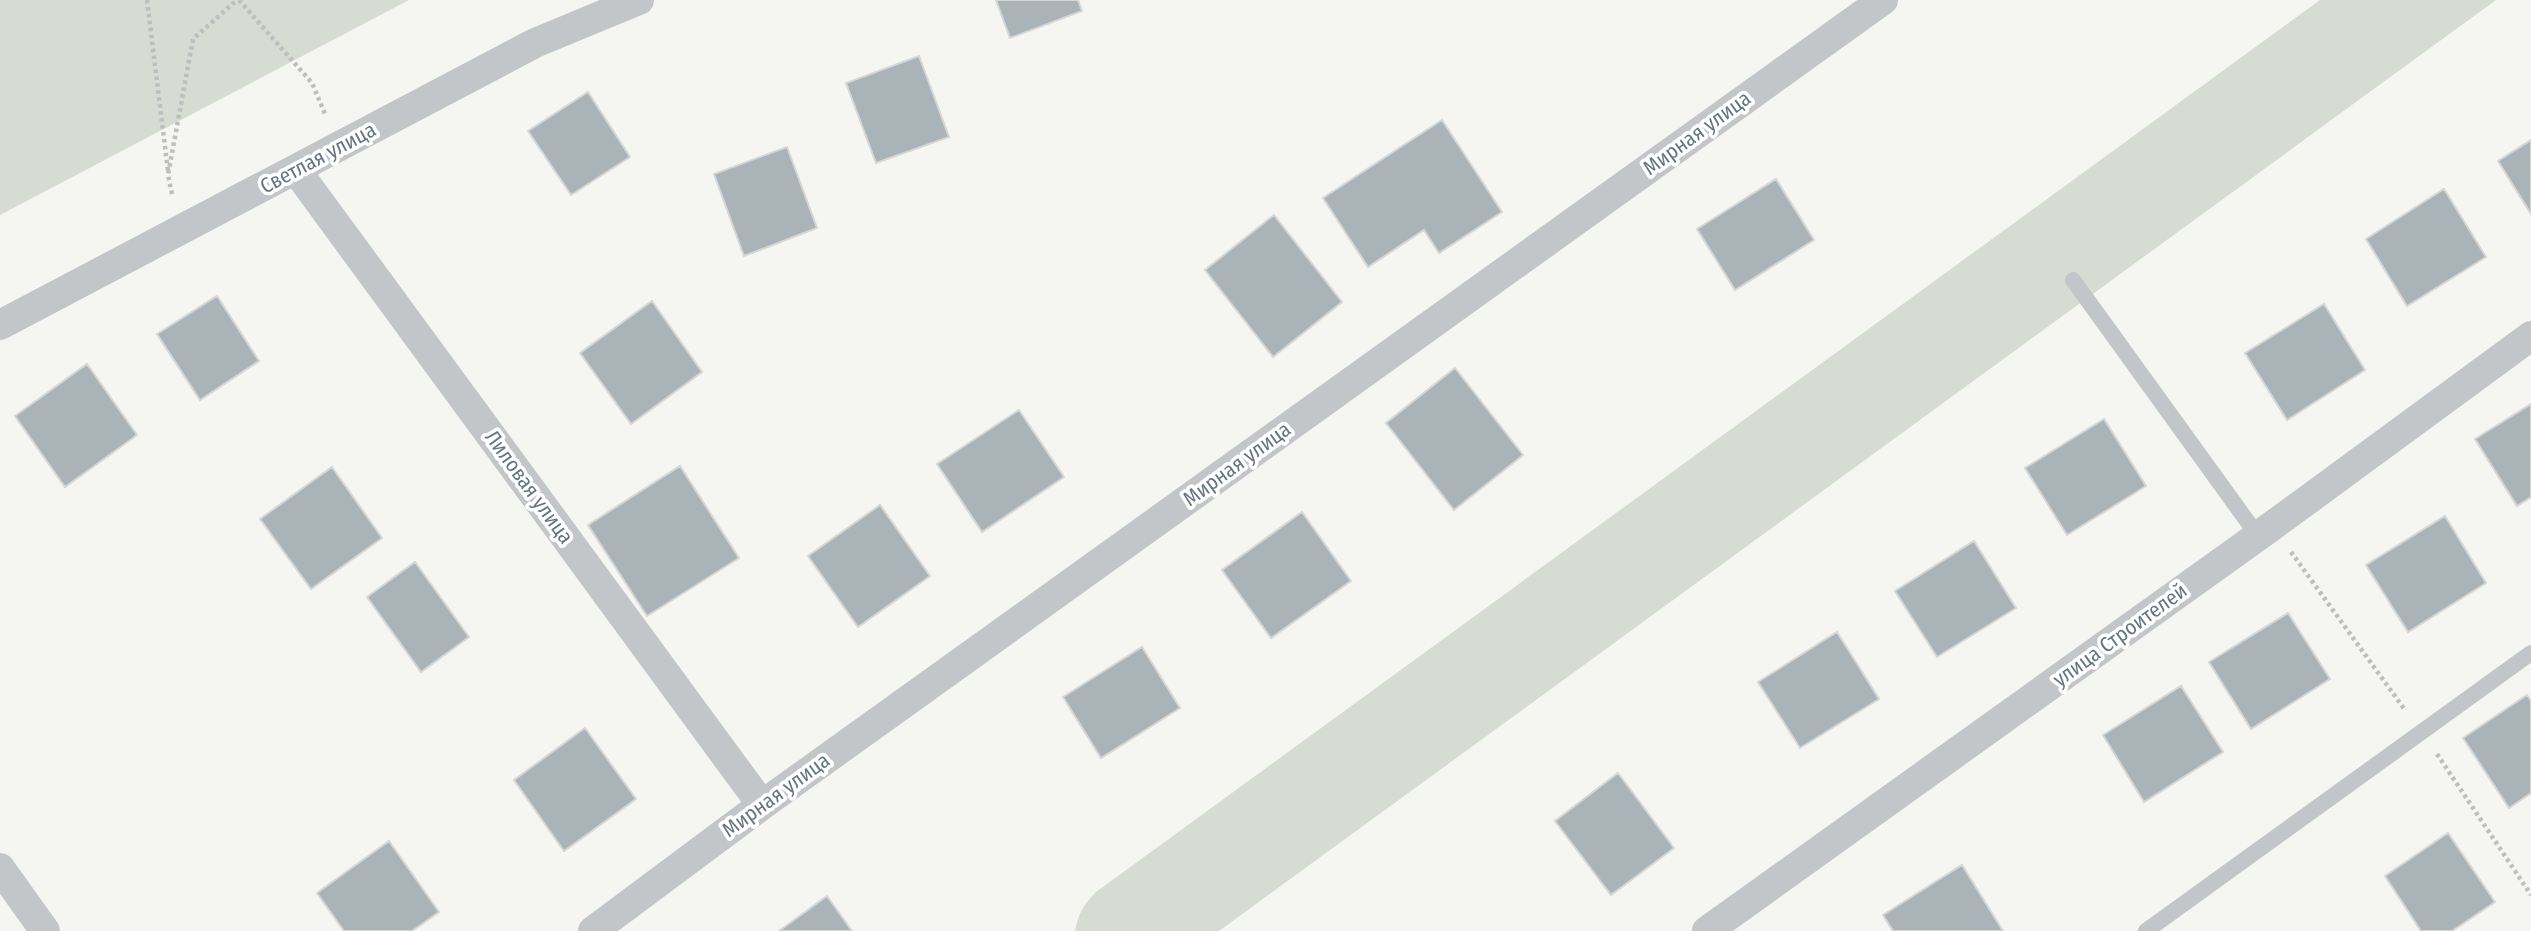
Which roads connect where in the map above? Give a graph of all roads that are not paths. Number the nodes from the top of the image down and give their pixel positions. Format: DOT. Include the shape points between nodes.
graph roads {
  1 [pos="639,0"];
  2 [pos="1883,0"];
  3 [pos="296,170"];
  4 [pos="2073,281"];
  5 [pos="0,325"];
  6 [pos="2531,336"];
  7 [pos="2258,536"];
  8 [pos="2531,653"];
  9 [pos="762,805"];
  10 [pos="0,868"];
  11 [pos="41,930"];
  12 [pos="593,931"];
  13 [pos="1707,931"];
  14 [pos="2146,931"];
  1 -- 3 [label="street, Светлая улица" via="535,43"];
  2 -- 9 [label="street, Мирная улица"];
  3 -- 5 [label="street, Светлая улица"];
  3 -- 9 [label="street, Лиловая улица"];
  4 -- 7 [label="lane"];
  6 -- 7 [label="street, улица Строителей"];
  7 -- 13 [label="street, улица Строителей"];
  8 -- 14 [label="lane"];
  9 -- 12 [label="street, Мирная улица"];
  10 -- 11 [label="street"];
}
